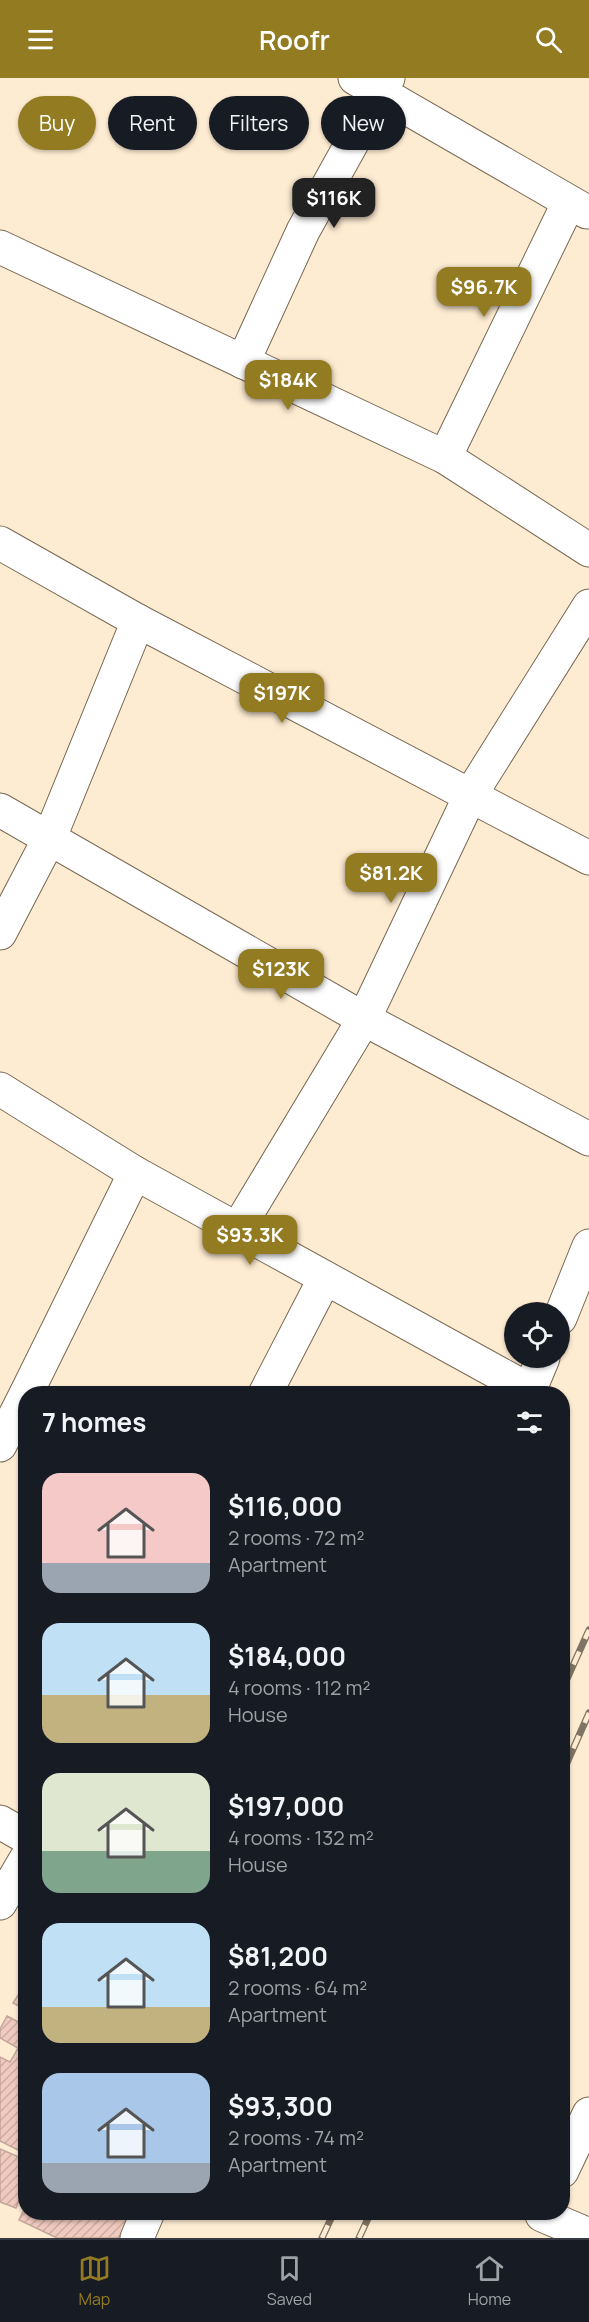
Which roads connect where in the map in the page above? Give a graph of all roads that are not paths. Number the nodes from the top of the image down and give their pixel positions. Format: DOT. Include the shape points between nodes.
graph roads {
  1 [pos="374,84"];
  2 [pos="579,207"];
  3 [pos="0,247"];
  4 [pos="243,362"];
  5 [pos="445,457"];
  6 [pos="0,543"];
  7 [pos="589,550"];
  8 [pos="589,606"];
  9 [pos="138,621"];
  10 [pos="471,794"];
  11 [pos="0,810"];
  12 [pos="50,837"];
  13 [pos="589,858"];
  14 [pos="0,933"];
  15 [pos="364,1019"];
  16 [pos="0,1089"];
  17 [pos="589,1140"];
  18 [pos="135,1173"];
  19 [pos="237,1230"];
  20 [pos="589,1246"];
  21 [pos="325,1278"];
  22 [pos="566,1302"];
  23 [pos="539,1368"];
  24 [pos="30,1386"];
  25 [pos="269,1386"];
  26 [pos="518,1386"];
  27 [pos="531,1386"];
  28 [pos="18,1410"];
  29 [pos="0,1445"];
  30 [pos="0,1822"];
  31 [pos="18,1832"];
  32 [pos="18,1873"];
  33 [pos="0,1903"];
  34 [pos="589,2114"];
  35 [pos="570,2154"];
  36 [pos="145,2220"];
  37 [pos="539,2222"];
  38 [pos="589,2235"];
  39 [pos="137,2238"];
  1 -- 2 [label="street"];
  1 -- 4 [label="street"];
  2 -- 5 [label="street"];
  3 -- 4 [label="street"];
  4 -- 5 [label="street"];
  5 -- 7 [label="street"];
  6 -- 9 [label="street"];
  8 -- 10 [label="street"];
  9 -- 10 [label="street"];
  9 -- 12 [label="street"];
  10 -- 13 [label="street"];
  10 -- 15 [label="street"];
  11 -- 12 [label="street"];
  12 -- 14 [label="street"];
  12 -- 15 [label="street"];
  15 -- 17 [label="street"];
  15 -- 19 [label="street"];
  16 -- 18 [label="street"];
  18 -- 19 [label="street"];
  18 -- 24 [label="street"];
  19 -- 21 [label="street"];
  20 -- 22 [label="street"];
  21 -- 25 [label="street"];
  21 -- 26 [label="street"];
  23 -- 27 [label="street"];
  28 -- 29 [label="street"];
  30 -- 31 [label="street"];
  32 -- 33 [label="street"];
  34 -- 35 [label="street"];
  36 -- 39 [label="street"];
  37 -- 38 [label="street"];
}
